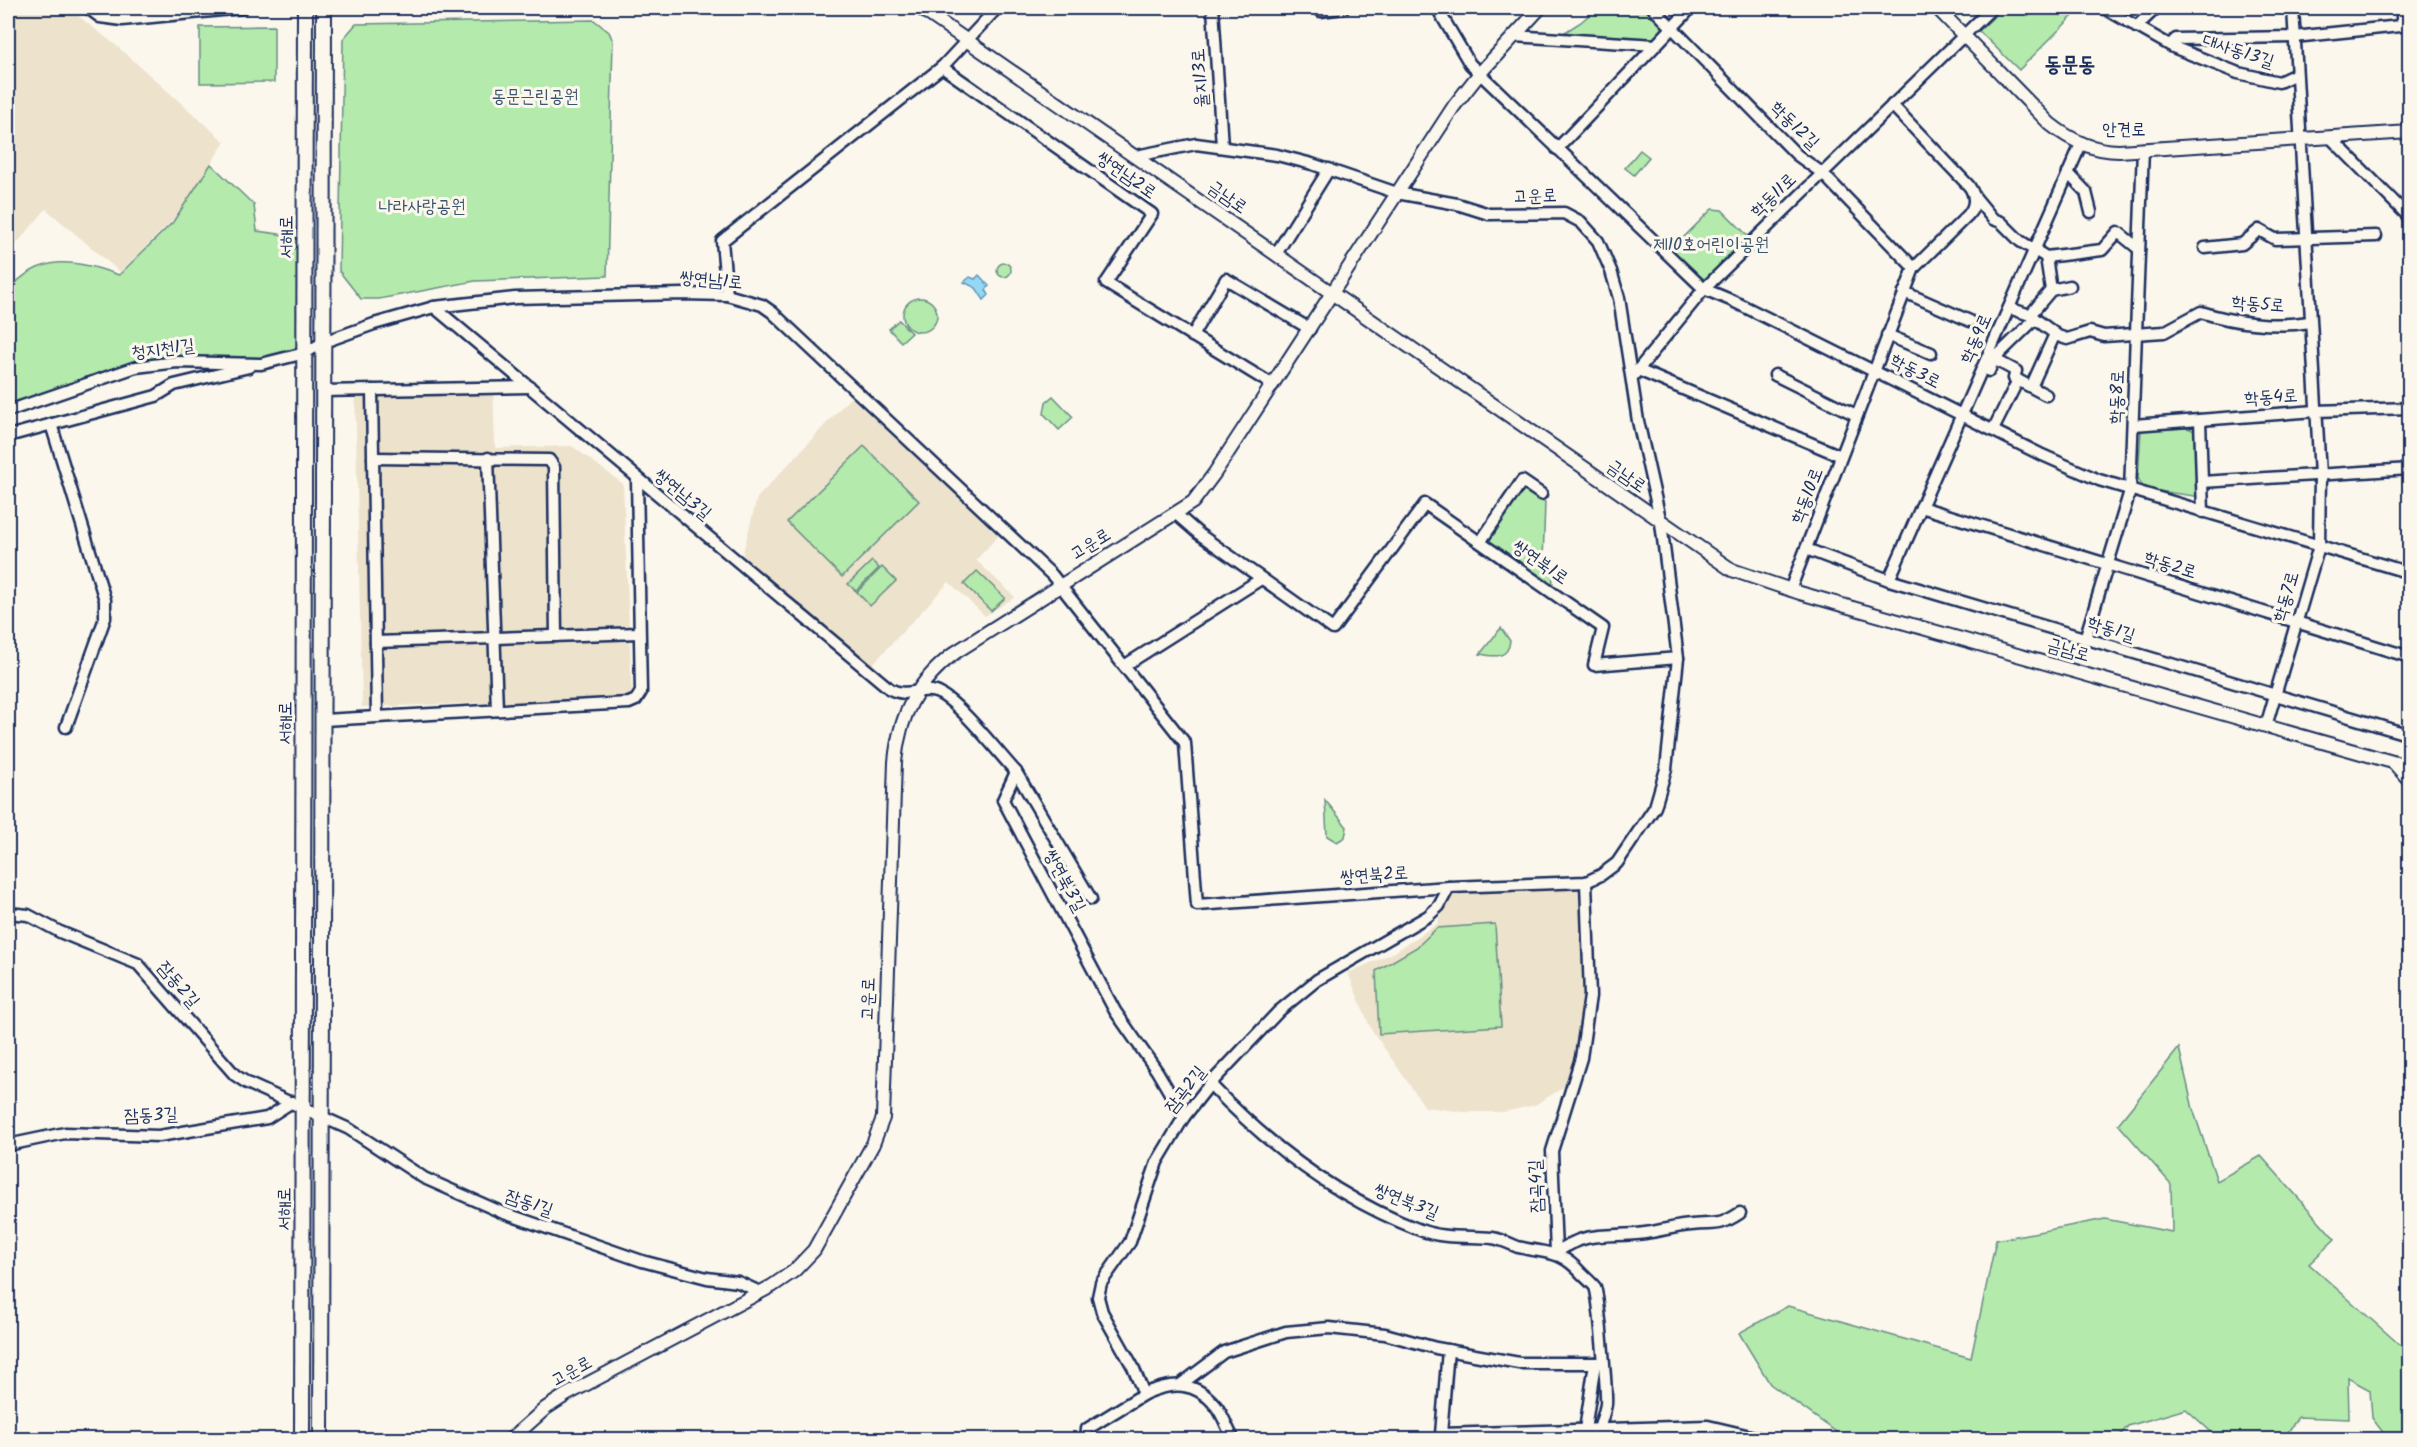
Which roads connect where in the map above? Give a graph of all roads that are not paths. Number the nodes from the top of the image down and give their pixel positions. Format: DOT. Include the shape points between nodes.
graph roads {
  1 [pos="87,8"];
  2 [pos="242,8"];
  3 [pos="305,8"];
  4 [pos="324,8"];
  5 [pos="920,8"];
  6 [pos="997,8"];
  7 [pos="1213,8"];
  8 [pos="1344,8"];
  9 [pos="1437,8"];
  10 [pos="1540,8"];
  11 [pos="1653,8"];
  12 [pos="1691,8"];
  13 [pos="1937,8"];
  14 [pos="1992,8"];
  15 [pos="2104,8"];
  16 [pos="2156,8"];
  17 [pos="2294,8"];
  18 [pos="2402,8"];
  19 [pos="1322,11"];
  20 [pos="2406,25"];
  21 [pos="1672,27"];
  22 [pos="2136,27"];
  23 [pos="1513,36"];
  24 [pos="1963,36"];
  25 [pos="2294,37"];
  26 [pos="967,40"];
  27 [pos="1656,45"];
  28 [pos="2170,45"];
  29 [pos="942,67"];
  30 [pos="1480,73"];
  31 [pos="2296,74"];
  32 [pos="1892,105"];
  33 [pos="2409,132"];
  34 [pos="2331,137"];
  35 [pos="2300,139"];
  36 [pos="2081,144"];
  37 [pos="1222,146"];
  38 [pos="1557,149"];
  39 [pos="2143,149"];
  40 [pos="1136,156"];
  41 [pos="1329,169"];
  42 [pos="1822,173"];
  43 [pos="2068,173"];
  44 [pos="1397,193"];
  45 [pos="1974,199"];
  46 [pos="2091,212"];
  47 [pos="2409,218"];
  48 [pos="2376,236"];
  49 [pos="2306,237"];
  50 [pos="2205,248"];
  51 [pos="2139,249"];
  52 [pos="2034,250"];
  53 [pos="1276,254"];
  54 [pos="2046,257"];
  55 [pos="1914,268"];
  56 [pos="2070,286"];
  57 [pos="1704,289"];
  58 [pos="2051,290"];
  59 [pos="1904,292"];
  60 [pos="1334,294"];
  61 [pos="727,296"];
  62 [pos="434,307"];
  63 [pos="2009,308"];
  64 [pos="2032,318"];
  65 [pos="1970,321"];
  66 [pos="2310,322"];
  67 [pos="1310,329"];
  68 [pos="1887,334"];
  69 [pos="2055,334"];
  70 [pos="2137,334"];
  71 [pos="1192,336"];
  72 [pos="324,342"];
  73 [pos="305,353"];
  74 [pos="1930,353"];
  75 [pos="1991,357"];
  76 [pos="261,364"];
  77 [pos="1873,370"];
  78 [pos="1635,373"];
  79 [pos="1775,375"];
  80 [pos="2018,380"];
  81 [pos="1273,385"];
  82 [pos="530,387"];
  83 [pos="2031,387"];
  84 [pos="372,390"];
  85 [pos="324,391"];
  86 [pos="2046,395"];
  87 [pos="2409,408"];
  88 [pos="8,411"];
  89 [pos="2316,411"];
  90 [pos="1962,414"];
  91 [pos="1856,415"];
  92 [pos="2200,420"];
  93 [pos="51,424"];
  94 [pos="2134,425"];
  95 [pos="1993,430"];
  96 [pos="8,436"];
  97 [pos="1840,456"];
  98 [pos="373,458"];
  99 [pos="488,458"];
  100 [pos="2409,469"];
  101 [pos="2320,475"];
  102 [pos="637,479"];
  103 [pos="2202,482"];
  104 [pos="2130,491"];
  105 [pos="1541,494"];
  106 [pos="1921,507"];
  107 [pos="2203,512"];
  108 [pos="1176,514"];
  109 [pos="1661,523"];
  110 [pos="1481,541"];
  111 [pos="2319,546"];
  112 [pos="1806,549"];
  113 [pos="2106,564"];
  114 [pos="2409,573"];
  115 [pos="1262,579"];
  116 [pos="1889,580"];
  117 [pos="1061,585"];
  118 [pos="1790,590"];
  119 [pos="2296,623"];
  120 [pos="639,633"];
  121 [pos="556,636"];
  122 [pos="494,638"];
  123 [pos="2085,639"];
  124 [pos="376,642"];
  125 [pos="2409,657"];
  126 [pos="1678,658"];
  127 [pos="1124,666"];
  128 [pos="915,693"];
  129 [pos="2275,696"];
  130 [pos="497,710"];
  131 [pos="377,716"];
  132 [pos="323,720"];
  133 [pos="2266,726"];
  134 [pos="66,727"];
  135 [pos="2409,735"];
  136 [pos="2394,763"];
  137 [pos="2409,767"];
  138 [pos="1016,772"];
  139 [pos="2409,782"];
  140 [pos="1586,882"];
  141 [pos="1449,887"];
  142 [pos="1091,899"];
  143 [pos="8,913"];
  144 [pos="1210,1084"];
  145 [pos="298,1105"];
  146 [pos="322,1116"];
  147 [pos="1184,1118"];
  148 [pos="8,1145"];
  149 [pos="1740,1213"];
  150 [pos="1556,1253"];
  151 [pos="760,1292"];
  152 [pos="1448,1350"];
  153 [pos="1598,1364"];
  154 [pos="1180,1385"];
  155 [pos="1144,1394"];
  156 [pos="1585,1431"];
  157 [pos="1598,1435"];
  158 [pos="1762,1438"];
  159 [pos="302,1440"];
  160 [pos="321,1440"];
  161 [pos="510,1440"];
  162 [pos="1086,1440"];
  163 [pos="1234,1440"];
  1 -- 2 [label="street" via="100,17 118,20"];
  3 -- 73 [label="main road, 서해로"];
  4 -- 72 [label="main road, 서해로"];
  5 -- 26 [label="street, 금남로"];
  6 -- 26 [label="street"];
  7 -- 37 [label="street, 율지13로"];
  8 -- 19 [label="street"];
  9 -- 30 [label="street, 학동3로"];
  10 -- 23 [label="street, 고운로"];
  11 -- 21 [label="street, 학동12길"];
  12 -- 21 [label="street"];
  13 -- 24 [label="street, 안견로"];
  14 -- 24 [label="street, 학동11로"];
  15 -- 22 [label="street, 대사동13길"];
  16 -- 22 [label="street"];
  17 -- 25 [label="street, 학동7로"];
  18 -- 20 [label="street"];
  20 -- 25 [label="street, 대사동13길"];
  21 -- 27 [label="street"];
  21 -- 42 [label="street, 학동12길" via="1797,155"];
  22 -- 28 [label="street, 대사동13길"];
  23 -- 27 [label="street"];
  23 -- 30 [label="street, 고운로"];
  24 -- 32 [label="street, 학동11로"];
  24 -- 36 [label="street, 안견로" via="2050,124"];
  25 -- 28 [label="street, 대사동13길" via="2176,39"];
  25 -- 31 [label="street, 학동7로"];
  26 -- 29 [label="street"];
  26 -- 40 [label="street, 금남로"];
  27 -- 38 [label="street"];
  28 -- 31 [label="street, 대사동13길" via="2238,73 2279,82"];
  29 -- 61 [label="street" via="722,241"];
  29 -- 71 [label="street, 쌍연남2로" via="1152,214 1106,283"];
  30 -- 38 [label="street, 학동3로"];
  30 -- 44 [label="street, 고운로"];
  31 -- 35 [label="street, 학동7로"];
  32 -- 42 [label="street, 학동11로"];
  32 -- 45 [label="street" via="1968,184"];
  33 -- 34 [label="street, 안견로"];
  34 -- 35 [label="street, 안견로"];
  34 -- 47 [label="street"];
  35 -- 39 [label="street, 안견로"];
  35 -- 49 [label="street, 학동7로"];
  36 -- 39 [label="street, 안견로" via="2108,151"];
  36 -- 43 [label="street, 학동9로"];
  37 -- 40 [label="street" via="1189,144"];
  37 -- 41 [label="street, 고운로"];
  38 -- 57 [label="street, 학동3로"];
  39 -- 51 [label="street, 학동8로"];
  40 -- 53 [label="street, 금남로"];
  41 -- 44 [label="street, 고운로"];
  41 -- 53 [label="street"];
  42 -- 55 [label="street, 학동12길"];
  42 -- 57 [label="street, 학동11로"];
  43 -- 46 [label="street" via="2086,192"];
  43 -- 52 [label="street, 학동9로"];
  44 -- 60 [label="street, 고운로"];
  44 -- 78 [label="street, 고운로" via="1494,215 1557,212 1576,218 1594,236 1611,271"];
  45 -- 52 [label="street"];
  45 -- 55 [label="street, 학동10로" via="1968,215"];
  48 -- 49 [label="street"];
  49 -- 50 [label="street" via="2275,239 2259,230 2242,244"];
  49 -- 66 [label="street, 학동7로"];
  51 -- 54 [label="street" via="2118,232 2102,250"];
  51 -- 70 [label="street, 학동8로"];
  52 -- 54 [label="street"];
  52 -- 63 [label="street, 학동9로"];
  53 -- 60 [label="street, 금남로"];
  54 -- 58 [label="street"];
  55 -- 59 [label="street, 학동10로"];
  56 -- 58 [label="street"];
  57 -- 77 [label="street, 학동3로"];
  57 -- 78 [label="street, 학동11로"];
  58 -- 64 [label="street"];
  59 -- 65 [label="street"];
  59 -- 68 [label="street, 학동10로"];
  60 -- 67 [label="street, 고운로"];
  60 -- 109 [label="street, 금남로"];
  61 -- 62 [label="street, 쌍연남1로" via="594,294"];
  61 -- 117 [label="street, 쌍연남1로" via="762,305 772,312"];
  62 -- 72 [label="street, 쌍연남1로"];
  62 -- 82 [label="street, 쌍연남3길"];
  63 -- 64 [label="street"];
  63 -- 75 [label="street, 학동9로"];
  64 -- 69 [label="street"];
  64 -- 75 [label="street"];
  66 -- 70 [label="street, 학동5로" via="2230,321 2201,312 2164,332"];
  66 -- 89 [label="street, 학동7로"];
  67 -- 71 [label="street" via="1226,279"];
  67 -- 81 [label="street, 고운로"];
  68 -- 74 [label="street"];
  68 -- 77 [label="street, 학동10로"];
  69 -- 70 [label="street, 학동5로" via="2067,339 2090,332 2104,336"];
  69 -- 83 [label="street"];
  70 -- 94 [label="street, 학동8로"];
  71 -- 81 [label="street, 쌍연남2로"];
  72 -- 73 [label="street, 청지천1길"];
  72 -- 85 [label="main road, 서해로"];
  73 -- 76 [label="street, 청지천1길"];
  73 -- 145 [label="main road, 서해로"];
  75 -- 80 [label="street" via="2016,371 2014,378"];
  75 -- 90 [label="street, 학동9로"];
  76 -- 88 [label="street, 청지천1길" via="177,362 136,368"];
  76 -- 93 [label="street" via="174,385 156,396"];
  77 -- 90 [label="street, 학동3로"];
  77 -- 91 [label="street, 학동10로"];
  78 -- 97 [label="street"];
  78 -- 109 [label="street" via="1638,421"];
  79 -- 91 [label="street"];
  80 -- 83 [label="street"];
  80 -- 95 [label="street"];
  81 -- 108 [label="street, 고운로" via="1204,489"];
  82 -- 84 [label="street"];
  82 -- 102 [label="street, 쌍연남3길"];
  83 -- 86 [label="street"];
  84 -- 85 [label="street"];
  84 -- 98 [label="street"];
  85 -- 132 [label="main road, 서해로"];
  87 -- 89 [label="street, 학동4로"];
  89 -- 92 [label="street, 학동4로"];
  89 -- 101 [label="street, 학동7로"];
  90 -- 95 [label="street, 학동3로"];
  90 -- 106 [label="street, 학동9로"];
  91 -- 97 [label="street, 학동10로"];
  92 -- 94 [label="street, 학동4로"];
  92 -- 103 [label="street"];
  93 -- 96 [label="street"];
  93 -- 134 [label="street" via="105,600 105,618"];
  94 -- 104 [label="street, 학동8로"];
  95 -- 104 [label="street, 학동3로" via="2061,464"];
  97 -- 112 [label="street, 학동10로"];
  98 -- 99 [label="street"];
  98 -- 124 [label="street"];
  99 -- 121 [label="street" via="545,458 554,467"];
  99 -- 122 [label="street"];
  100 -- 101 [label="street"];
  101 -- 103 [label="street"];
  101 -- 111 [label="street, 학동7로"];
  102 -- 120 [label="street, 서해로"];
  102 -- 128 [label="street, 쌍연남3길" via="888,687 901,694"];
  103 -- 107 [label="street"];
  104 -- 107 [label="street, 학동3로"];
  104 -- 113 [label="street, 학동8로"];
  105 -- 110 [label="street" via="1522,481"];
  106 -- 113 [label="street, 학동2로"];
  106 -- 116 [label="street, 학동9로"];
  107 -- 111 [label="street, 학동3로"];
  108 -- 115 [label="street"];
  108 -- 117 [label="street, 고운로"];
  109 -- 118 [label="street, 금남로" via="1732,570"];
  109 -- 126 [label="street, 쌍연북2로"];
  110 -- 115 [label="street, 쌍연북1로" via="1425,504 1333,629"];
  110 -- 126 [label="street, 쌍연북1로" via="1603,628 1594,665"];
  111 -- 114 [label="street, 학동3로"];
  111 -- 119 [label="street, 학동7로"];
  112 -- 116 [label="street, 학동1길"];
  112 -- 118 [label="street, 학동10로"];
  113 -- 119 [label="street, 학동2로"];
  113 -- 123 [label="street, 학동8로"];
  115 -- 127 [label="street"];
  116 -- 123 [label="street, 학동1길"];
  117 -- 127 [label="street, 쌍연남1로"];
  117 -- 128 [label="street, 고운로" via="951,656"];
  118 -- 133 [label="street, 금남로"];
  119 -- 125 [label="street, 학동2로"];
  119 -- 129 [label="street, 학동7로"];
  120 -- 121 [label="street"];
  120 -- 130 [label="street, 서해로" via="641,692 635,701"];
  121 -- 122 [label="street"];
  122 -- 124 [label="street"];
  122 -- 130 [label="street"];
  123 -- 129 [label="street, 학동1길"];
  124 -- 131 [label="street"];
  126 -- 140 [label="street, 쌍연북2로" via="1666,769 1655,807 1617,863"];
  127 -- 141 [label="street, 쌍연북2로" via="1185,743 1197,904"];
  128 -- 138 [label="street" via="933,692 950,700"];
  128 -- 151 [label="street, 고운로" via="902,722 894,770 883,1118 814,1250 787,1276"];
  129 -- 133 [label="street, 학동7로"];
  129 -- 135 [label="street, 학동1길"];
  130 -- 131 [label="street, 서해로"];
  131 -- 132 [label="street, 서해로"];
  132 -- 146 [label="main road, 서해로"];
  133 -- 136 [label="street, 금남로"];
  136 -- 137 [label="street, 금남로"];
  136 -- 139 [label="street"];
  138 -- 142 [label="street"];
  138 -- 147 [label="street, 쌍연북3길" via="1003,800 1115,1011"];
  140 -- 141 [label="street, 쌍연북2로"];
  140 -- 150 [label="street, 잠곡4길" via="1590,996 1581,1058 1552,1151"];
  141 -- 144 [label="street, 잠곡2길" via="1439,906 1428,916 1317,980 1286,1005"];
  143 -- 145 [label="street, 잠동2길" via="28,915 138,964 226,1067 247,1083"];
  144 -- 147 [label="street, 잠곡2길"];
  144 -- 150 [label="street, 쌍연북3길" via="1240,1116 1291,1159 1334,1189 1385,1214 1422,1231 1494,1238"];
  145 -- 146 [label="street, 잠동1길"];
  145 -- 148 [label="street, 잠동3길" via="267,1118 159,1136 65,1132"];
  145 -- 159 [label="main road, 서해로"];
  146 -- 151 [label="street, 잠동1길" via="424,1178 501,1212 642,1261 738,1282"];
  146 -- 160 [label="main road, 서해로"];
  147 -- 155 [label="street, 잠곡2길" via="1157,1161 1130,1242 1101,1283 1098,1297"];
  149 -- 150 [label="street" via="1721,1225 1593,1235 1567,1244"];
  150 -- 153 [label="street" via="1594,1287"];
  151 -- 161 [label="street, 고운로" via="566,1395"];
  152 -- 153 [label="street" via="1519,1363"];
  152 -- 154 [label="street" via="1374,1333 1329,1328 1286,1332 1224,1352"];
  152 -- 156 [label="street" via="1441,1434"];
  153 -- 156 [label="street"];
  153 -- 157 [label="street" via="1606,1405"];
  154 -- 155 [label="street" via="1163,1386"];
  154 -- 163 [label="street" via="1202,1394 1215,1405"];
  155 -- 162 [label="street" via="1087,1429"];
  156 -- 157 [label="street"];
  157 -- 158 [label="street" via="1708,1426"];
}
